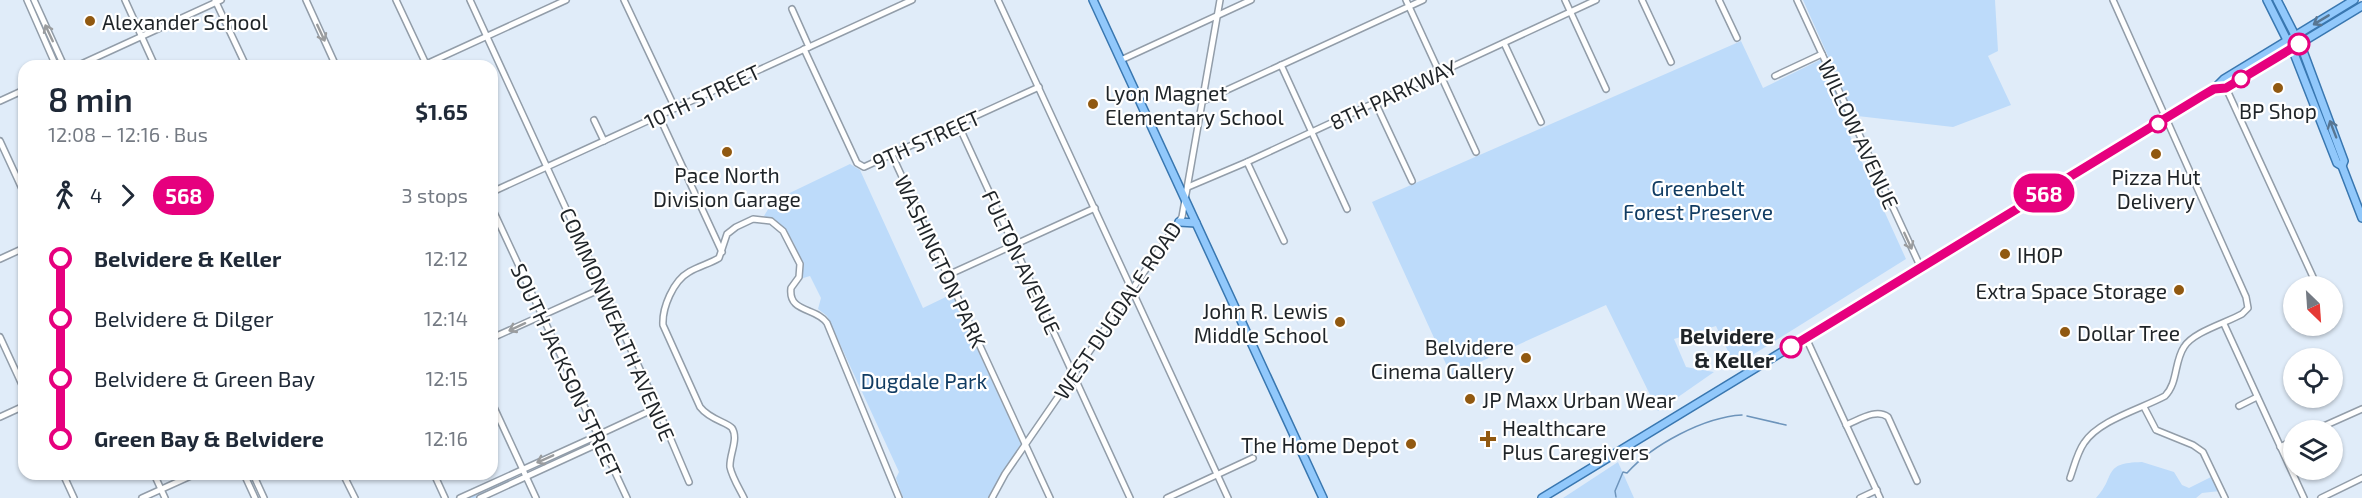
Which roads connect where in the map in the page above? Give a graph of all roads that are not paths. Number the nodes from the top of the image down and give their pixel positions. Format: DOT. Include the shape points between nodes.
graph roads {
  1 [pos="27,0"];
  2 [pos="34,0"];
  3 [pos="125,0"];
  4 [pos="306,0"];
  5 [pos="396,0"];
  6 [pos="470,0"];
  7 [pos="547,0"];
  8 [pos="566,0"];
  9 [pos="624,0"];
  10 [pos="912,0"];
  11 [pos="998,0"];
  12 [pos="1093,0"];
  13 [pos="1220,0"];
  14 [pos="1251,0"];
  15 [pos="1406,0"];
  16 [pos="1423,0"];
  17 [pos="1565,0"];
  18 [pos="1596,0"];
  19 [pos="1642,0"];
  20 [pos="1719,0"];
  21 [pos="1797,0"];
  22 [pos="2114,0"];
  23 [pos="2267,0"];
  24 [pos="2277,0"];
  25 [pos="2354,0"];
  26 [pos="218,1"];
  27 [pos="1409,6"];
  28 [pos="2362,6"];
  29 [pos="550,7"];
  30 [pos="792,9"];
  31 [pos="1570,12"];
  32 [pos="1217,16"];
  33 [pos="2295,35"];
  34 [pos="142,36"];
  35 [pos="486,37"];
  36 [pos="1737,38"];
  37 [pos="2287,40"];
  38 [pos="1504,43"];
  39 [pos="2299,44"];
  40 [pos="806,48"];
  41 [pos="2291,48"];
  42 [pos="1822,54"];
  43 [pos="53,60"];
  44 [pos="61,60"];
  45 [pos="90,60"];
  46 [pos="152,60"];
  47 [pos="243,60"];
  48 [pos="333,60"];
  49 [pos="423,60"];
  50 [pos="436,60"];
  51 [pos="497,60"];
  52 [pos="1121,60"];
  53 [pos="1671,62"];
  54 [pos="498,63"];
  55 [pos="1281,65"];
  56 [pos="1439,73"];
  57 [pos="1775,76"];
  58 [pos="1039,87"];
  59 [pos="2226,88"];
  60 [pos="1606,89"];
  61 [pos="2214,89"];
  62 [pos="18,93"];
  63 [pos="0,101"];
  64 [pos="1203,101"];
  65 [pos="1376,102"];
  66 [pos="675,108"];
  67 [pos="659,116"];
  68 [pos="2166,119"];
  69 [pos="594,120"];
  70 [pos="1541,122"];
  71 [pos="958,124"];
  72 [pos="1311,132"];
  73 [pos="0,141"];
  74 [pos="604,141"];
  75 [pos="1476,152"];
  76 [pos="892,155"];
  77 [pos="1247,162"];
  78 [pos="2342,166"];
  79 [pos="547,167"];
  80 [pos="18,180"];
  81 [pos="1412,181"];
  82 [pos="1188,186"];
  83 [pos="498,189"];
  84 [pos="1186,201"];
  85 [pos="1095,208"];
  86 [pos="1347,209"];
  87 [pos="2362,218"];
  88 [pos="498,221"];
  89 [pos="1179,222"];
  90 [pos="1196,223"];
  91 [pos="1284,242"];
  92 [pos="1014,245"];
  93 [pos="18,251"];
  94 [pos="722,252"];
  95 [pos="0,259"];
  96 [pos="1921,268"];
  97 [pos="948,275"];
  98 [pos="2313,276"];
  99 [pos="603,288"];
  100 [pos="1133,290"];
  101 [pos="542,315"];
  102 [pos="2223,324"];
  103 [pos="498,335"];
  104 [pos="0,337"];
  105 [pos="1806,338"];
  106 [pos="1073,375"];
  107 [pos="18,376"];
  108 [pos="2257,397"];
  109 [pos="2239,406"];
  110 [pos="2145,407"];
  111 [pos="656,408"];
  112 [pos="18,409"];
  113 [pos="2362,409"];
  114 [pos="498,416"];
  115 [pos="0,417"];
  116 [pos="2337,420"];
  117 [pos="1846,425"];
  118 [pos="599,436"];
  119 [pos="1026,444"];
  120 [pos="2283,446"];
  121 [pos="2280,447"];
  122 [pos="1253,458"];
  123 [pos="523,469"];
  124 [pos="1217,474"];
  125 [pos="526,477"];
  126 [pos="2070,478"];
  127 [pos="2362,478"];
  128 [pos="66,480"];
  129 [pos="157,480"];
  130 [pos="181,480"];
  131 [pos="247,480"];
  132 [pos="256,480"];
  133 [pos="347,480"];
  134 [pos="437,480"];
  135 [pos="1917,481"];
  136 [pos="689,482"];
  137 [pos="161,489"];
  138 [pos="1877,490"];
  139 [pos="74,498"];
  140 [pos="142,498"];
  141 [pos="165,498"];
  142 [pos="255,498"];
  143 [pos="264,498"];
  144 [pos="355,498"];
  145 [pos="445,498"];
  146 [pos="460,498"];
  147 [pos="480,498"];
  148 [pos="536,498"];
  149 [pos="627,498"];
  150 [pos="744,498"];
  151 [pos="899,498"];
  152 [pos="992,498"];
  153 [pos="1050,498"];
  154 [pos="1130,498"];
  155 [pos="1167,498"];
  156 [pos="1228,498"];
  157 [pos="1323,498"];
  158 [pos="1542,498"];
  159 [pos="1860,498"];
  160 [pos="1880,498"];
  161 [pos="2225,498"];
  162 [pos="2304,498"];
  163 [pos="2320,498"];
  1 -- 43 [label="street"];
  44 -- 2 [label="street, one-way"];
  3 -- 34 [label="street"];
  4 -- 48 [label="street, one-way"];
  5 -- 49 [label="street"];
  6 -- 35 [label="street, COMMONWEALTH AVENUE"];
  7 -- 29 [label="street"];
  8 -- 29 [label="street"];
  9 -- 66 [label="street"];
  10 -- 40 [label="street, 10TH STREET"];
  11 -- 58 [label="street"];
  12 -- 52 [label="main road"];
  13 -- 32 [label="street, WEST DUGDALE ROAD"];
  14 -- 32 [label="street"];
  15 -- 27 [label="street"];
  16 -- 27 [label="street"];
  17 -- 31 [label="street"];
  18 -- 31 [label="street, 8TH PARKWAY"];
  19 -- 53 [label="street"];
  20 -- 36 [label="street"];
  21 -- 42 [label="street, WILLOW AVENUE"];
  22 -- 68 [label="street"];
  23 -- 37 [label="main road"];
  24 -- 33 [label="main road"];
  25 -- 33 [label="main road, one-way"];
  26 -- 34 [label="street"];
  26 -- 47 [label="street"];
  27 -- 55 [label="street"];
  27 -- 56 [label="street"];
  28 -- 39 [label="main road"];
  29 -- 35 [label="street"];
  30 -- 40 [label="street"];
  31 -- 38 [label="street, 8TH PARKWAY"];
  31 -- 60 [label="street"];
  32 -- 52 [label="street"];
  32 -- 64 [label="street, WEST DUGDALE ROAD"];
  33 -- 37 [label="main road"];
  33 -- 39 [label="main road"];
  34 -- 45 [label="street"];
  34 -- 46 [label="street"];
  35 -- 50 [label="street"];
  35 -- 51 [label="street, COMMONWEALTH AVENUE"];
  37 -- 41 [label="main road"];
  37 -- 61 [label="main road"];
  38 -- 56 [label="street, 8TH PARKWAY"];
  38 -- 70 [label="street"];
  39 -- 41 [label="main road"];
  78 -- 39 [label="main road, one-way" via="2344,160"];
  40 -- 66 [label="street, 10TH STREET"];
  40 -- 76 [label="street, 9TH STREET" via="857,163 864,167"];
  41 -- 59 [label="main road"];
  41 -- 78 [label="main road" via="2337,163"];
  42 -- 57 [label="street"];
  42 -- 96 [label="street, WILLOW AVENUE, one-way"];
  52 -- 84 [label="main road"];
  54 -- 79 [label="street, COMMONWEALTH AVENUE"];
  55 -- 64 [label="street"];
  55 -- 72 [label="street"];
  56 -- 65 [label="street, 8TH PARKWAY"];
  56 -- 75 [label="street"];
  58 -- 71 [label="street, 9TH STREET"];
  58 -- 85 [label="street"];
  59 -- 61 [label="main road"];
  59 -- 98 [label="street"];
  61 -- 68 [label="main road"];
  62 -- 63 [label="street"];
  64 -- 82 [label="street, WEST DUGDALE ROAD"];
  65 -- 72 [label="street, 8TH PARKWAY"];
  65 -- 81 [label="street"];
  66 -- 67 [label="street, 10TH STREET"];
  67 -- 74 [label="street, 10TH STREET"];
  67 -- 94 [label="street"];
  68 -- 96 [label="main road"];
  68 -- 102 [label="street" via="2246,297 2246,311"];
  69 -- 74 [label="street"];
  71 -- 76 [label="street, 9TH STREET"];
  71 -- 92 [label="street, FULTON AVENUE"];
  72 -- 77 [label="street, 8TH PARKWAY"];
  72 -- 86 [label="street"];
  73 -- 80 [label="street"];
  74 -- 79 [label="street, 10TH STREET"];
  76 -- 97 [label="street, WASHINGTON PARK"];
  77 -- 82 [label="street, 8TH PARKWAY"];
  77 -- 91 [label="street"];
  78 -- 87 [label="main road"];
  79 -- 83 [label="street, 10TH STREET"];
  79 -- 99 [label="street, COMMONWEALTH AVENUE"];
  82 -- 84 [label="street, WEST DUGDALE ROAD"];
  84 -- 89 [label="street, WEST DUGDALE ROAD"];
  84 -- 90 [label="main road"];
  85 -- 92 [label="street"];
  85 -- 100 [label="street"];
  88 -- 101 [label="street, SOUTH JACKSON STREET"];
  89 -- 90 [label="main road"];
  89 -- 100 [label="street, WEST DUGDALE ROAD"];
  90 -- 157 [label="main road"];
  92 -- 97 [label="street"];
  92 -- 106 [label="street, FULTON AVENUE"];
  93 -- 95 [label="street"];
  94 -- 150 [label="street" via="682,278 665,309 663,325 700,407 706,415 733,430 730,464"];
  94 -- 151 [label="street" via="727,234 753,219 771,221 783,231 800,264 799,277 791,288 792,301 800,309 822,316 826,323"];
  96 -- 105 [label="main road"];
  97 -- 119 [label="street, WASHINGTON PARK"];
  99 -- 101 [label="street"];
  99 -- 111 [label="street, COMMONWEALTH AVENUE"];
  100 -- 106 [label="street, WEST DUGDALE ROAD"];
  100 -- 124 [label="street"];
  101 -- 103 [label="street, one-way"];
  101 -- 118 [label="street, SOUTH JACKSON STREET"];
  102 -- 108 [label="street"];
  102 -- 110 [label="street" via="2188,342 2169,393"];
  104 -- 107 [label="street"];
  105 -- 117 [label="street"];
  105 -- 158 [label="main road"];
  106 -- 119 [label="street, WEST DUGDALE ROAD"];
  106 -- 154 [label="street, FULTON AVENUE"];
  108 -- 109 [label="street"];
  108 -- 121 [label="street"];
  110 -- 126 [label="street" via="2090,435 2080,449"];
  110 -- 161 [label="street" via="2156,430 2204,452"];
  111 -- 118 [label="street"];
  111 -- 136 [label="street, COMMONWEALTH AVENUE"];
  112 -- 115 [label="street"];
  113 -- 116 [label="street"];
  114 -- 123 [label="street"];
  117 -- 135 [label="street" via="1876,413 1888,417"];
  117 -- 138 [label="street"];
  118 -- 123 [label="street, one-way"];
  118 -- 125 [label="street" via="593,446"];
  118 -- 149 [label="street, SOUTH JACKSON STREET"];
  119 -- 152 [label="street, WEST DUGDALE ROAD"];
  119 -- 153 [label="street, WASHINGTON PARK"];
  120 -- 121 [label="street"];
  121 -- 162 [label="street"];
  122 -- 124 [label="street"];
  123 -- 125 [label="street"];
  123 -- 146 [label="street"];
  124 -- 155 [label="street"];
  124 -- 156 [label="street"];
  125 -- 147 [label="street"];
  125 -- 148 [label="street"];
  127 -- 163 [label="street"];
  128 -- 139 [label="street"];
  129 -- 137 [label="street"];
  130 -- 137 [label="street"];
  131 -- 142 [label="street"];
  132 -- 143 [label="street"];
  133 -- 144 [label="street"];
  134 -- 145 [label="street"];
  137 -- 140 [label="street"];
  137 -- 141 [label="street"];
  138 -- 159 [label="street"];
  138 -- 160 [label="street"];
}
